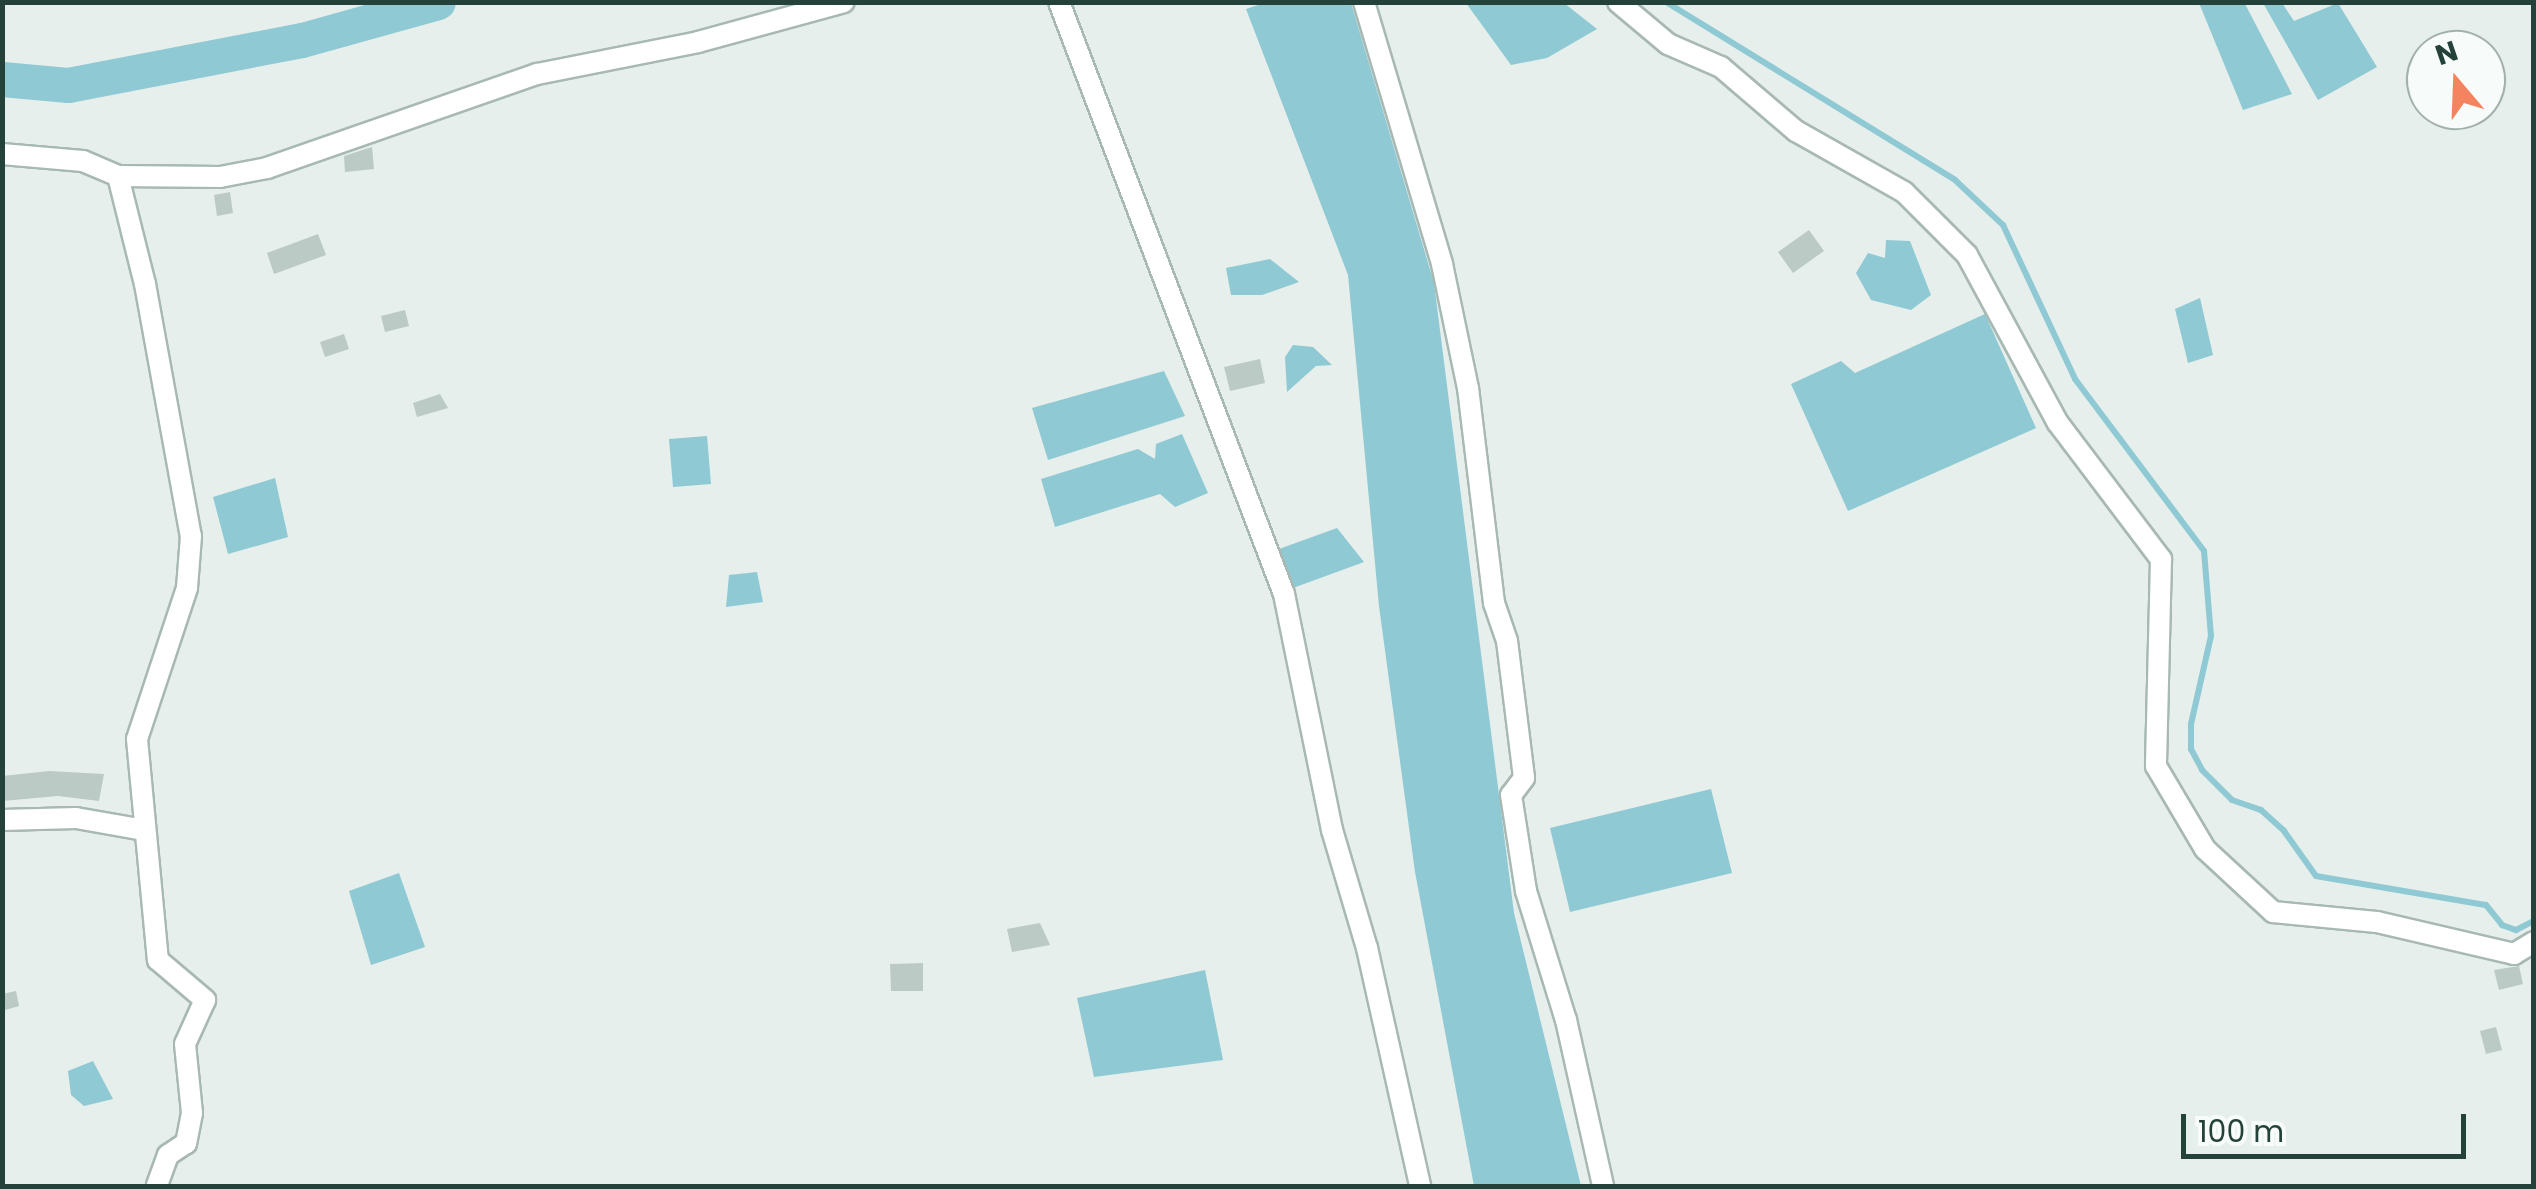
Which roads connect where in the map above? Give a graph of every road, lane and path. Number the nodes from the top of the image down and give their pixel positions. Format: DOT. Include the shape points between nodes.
graph roads {
  1 [pos="844,2"];
  2 [pos="1059,2"];
  3 [pos="1364,2"];
  4 [pos="1618,2"];
  5 [pos="2,154"];
  6 [pos="118,176"];
  7 [pos="2,820"];
  8 [pos="145,830"];
  9 [pos="2534,942"];
  10 [pos="158,1186"];
  11 [pos="1420,1186"];
  12 [pos="1603,1186"];
  1 -- 6 [label="street" via="698,42 538,74 268,168 220,176"];
  2 -- 11 [label="street" via="1284,594 1332,830 1367,948"];
  3 -- 12 [label="street" via="1442,264 1468,388 1524,778 1512,795 1526,891 1566,1020"];
  4 -- 9 [label="street" via="1668,44 1721,68 1796,131 1904,192 1967,255 2058,422 2162,559 2156,766 2205,849 2273,912 2376,922 2514,954"];
  5 -- 6 [label="street" via="84,161"];
  6 -- 8 [label="street" via="191,536 187,588 137,739"];
  7 -- 8 [label="street" via="76,818"];
  8 -- 10 [label="street" via="158,960 205,1000 185,1044 192,1113 186,1143 168,1155"];
}
